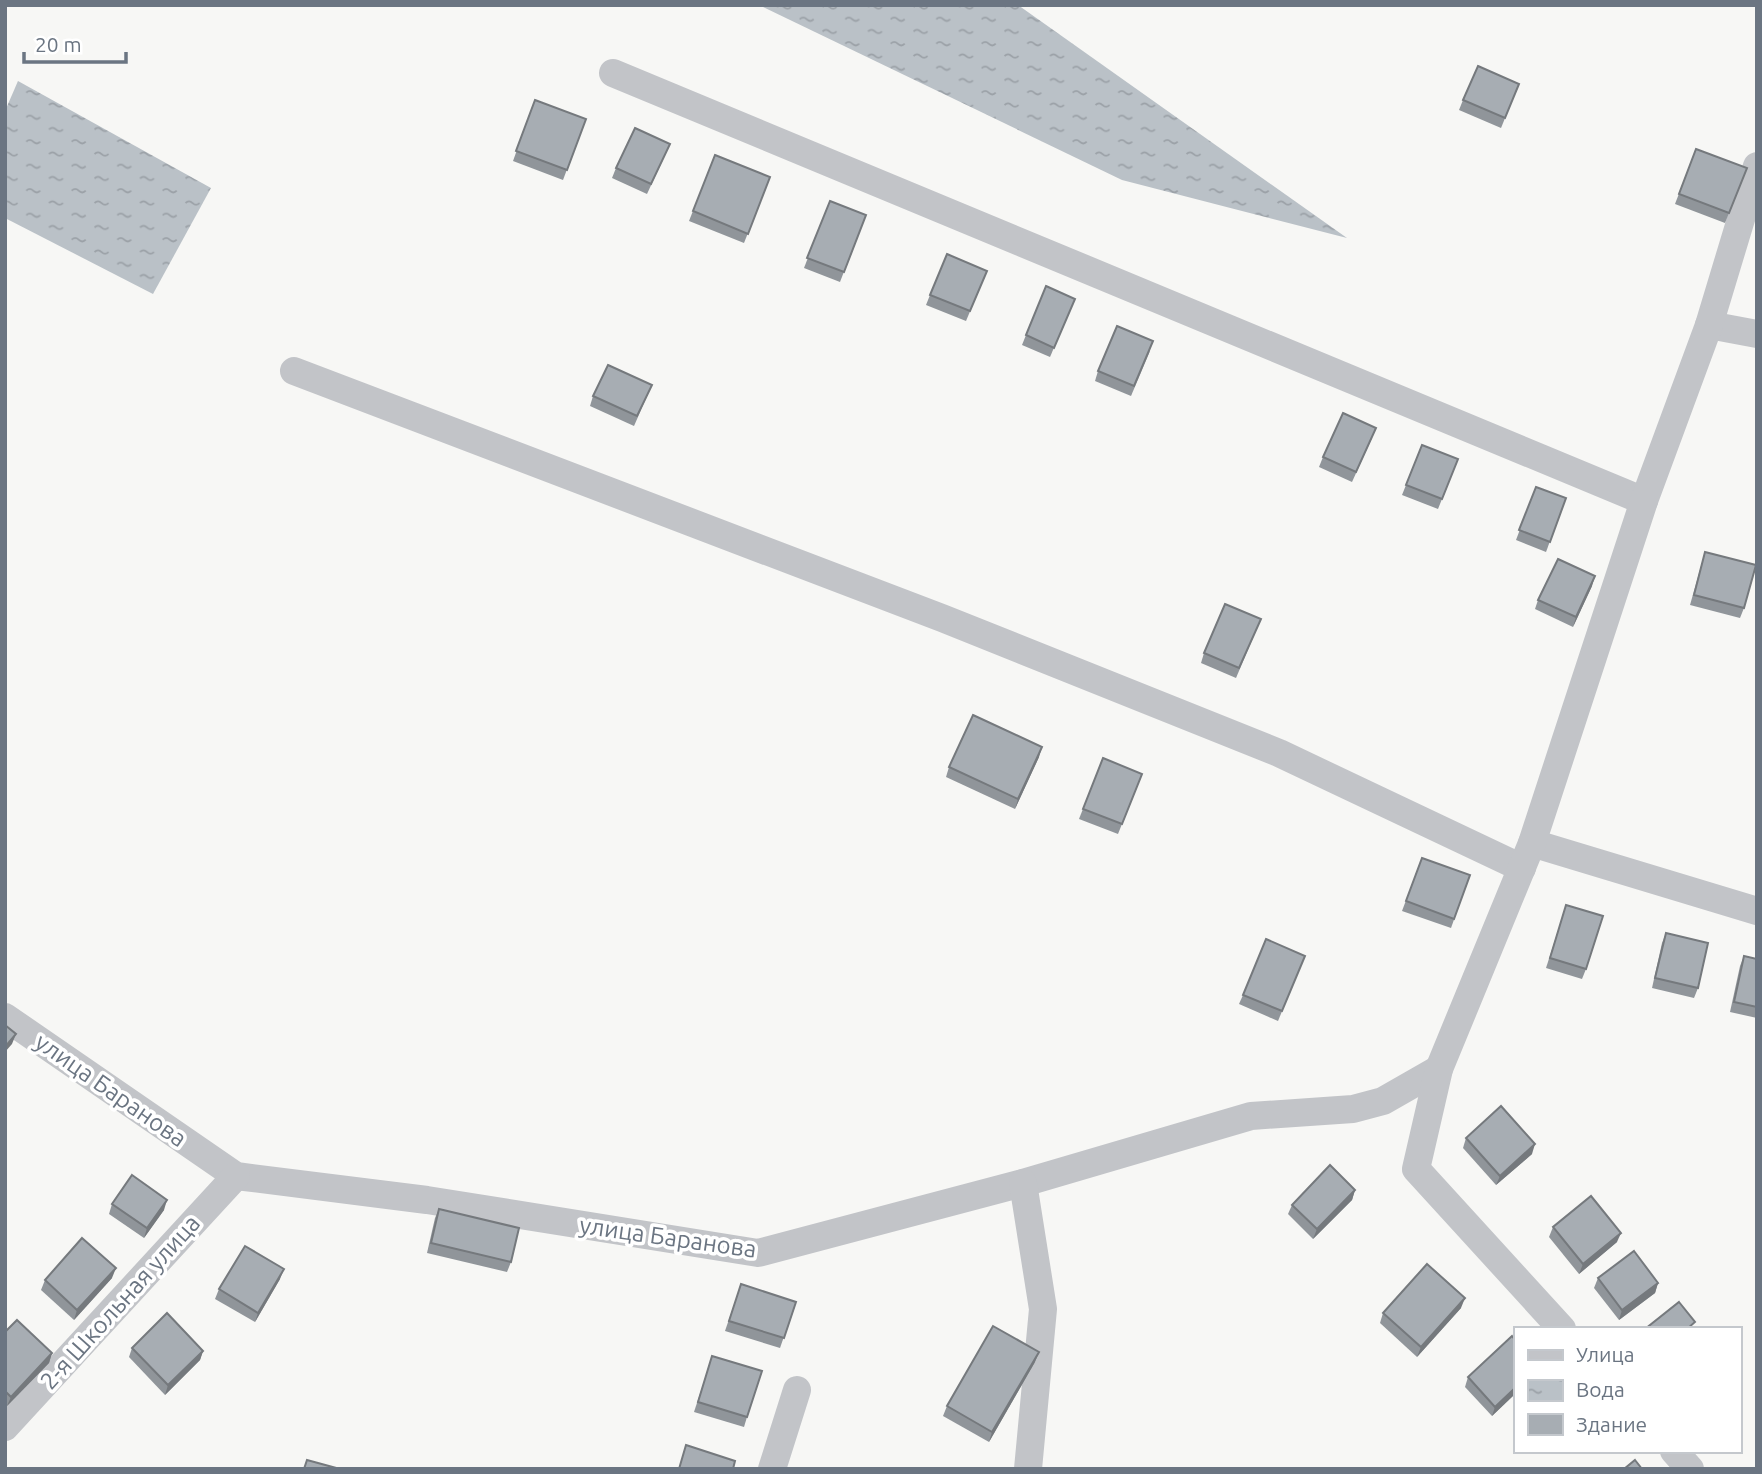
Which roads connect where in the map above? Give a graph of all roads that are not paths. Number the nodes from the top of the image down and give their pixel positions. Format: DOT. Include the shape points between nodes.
graph roads {
  1 [pos="613,73"];
  2 [pos="1757,166"];
  3 [pos="1709,325"];
  4 [pos="1757,334"];
  5 [pos="294,371"];
  6 [pos="1644,501"];
  7 [pos="1527,855"];
  8 [pos="1757,911"];
  9 [pos="5,1017"];
  10 [pos="1439,1069"];
  11 [pos="236,1176"];
  12 [pos="1023,1183"];
  13 [pos="1560,1327"];
  14 [pos="797,1390"];
  15 [pos="5,1427"];
  16 [pos="1676,1453"];
  17 [pos="772,1469"];
  18 [pos="1028,1469"];
  19 [pos="1689,1469"];
  1 -- 6 [label="street"];
  2 -- 3 [label="street"];
  3 -- 4 [label="street"];
  3 -- 6 [label="street"];
  5 -- 7 [label="street" via="942,618"];
  6 -- 7 [label="street"];
  7 -- 8 [label="street"];
  7 -- 10 [label="street"];
  9 -- 11 [label="street, улица Баранова"];
  10 -- 12 [label="street, улица Баранова" via="1383,1101 1353,1109 1251,1116"];
  10 -- 13 [label="street" via="1416,1169"];
  11 -- 12 [label="street, улица Баранова" via="427,1200 758,1253"];
  11 -- 15 [label="street, 2-я Школьная улица"];
  12 -- 18 [label="street" via="1043,1309"];
  14 -- 17 [label="street"];
  16 -- 19 [label="street"];
}
